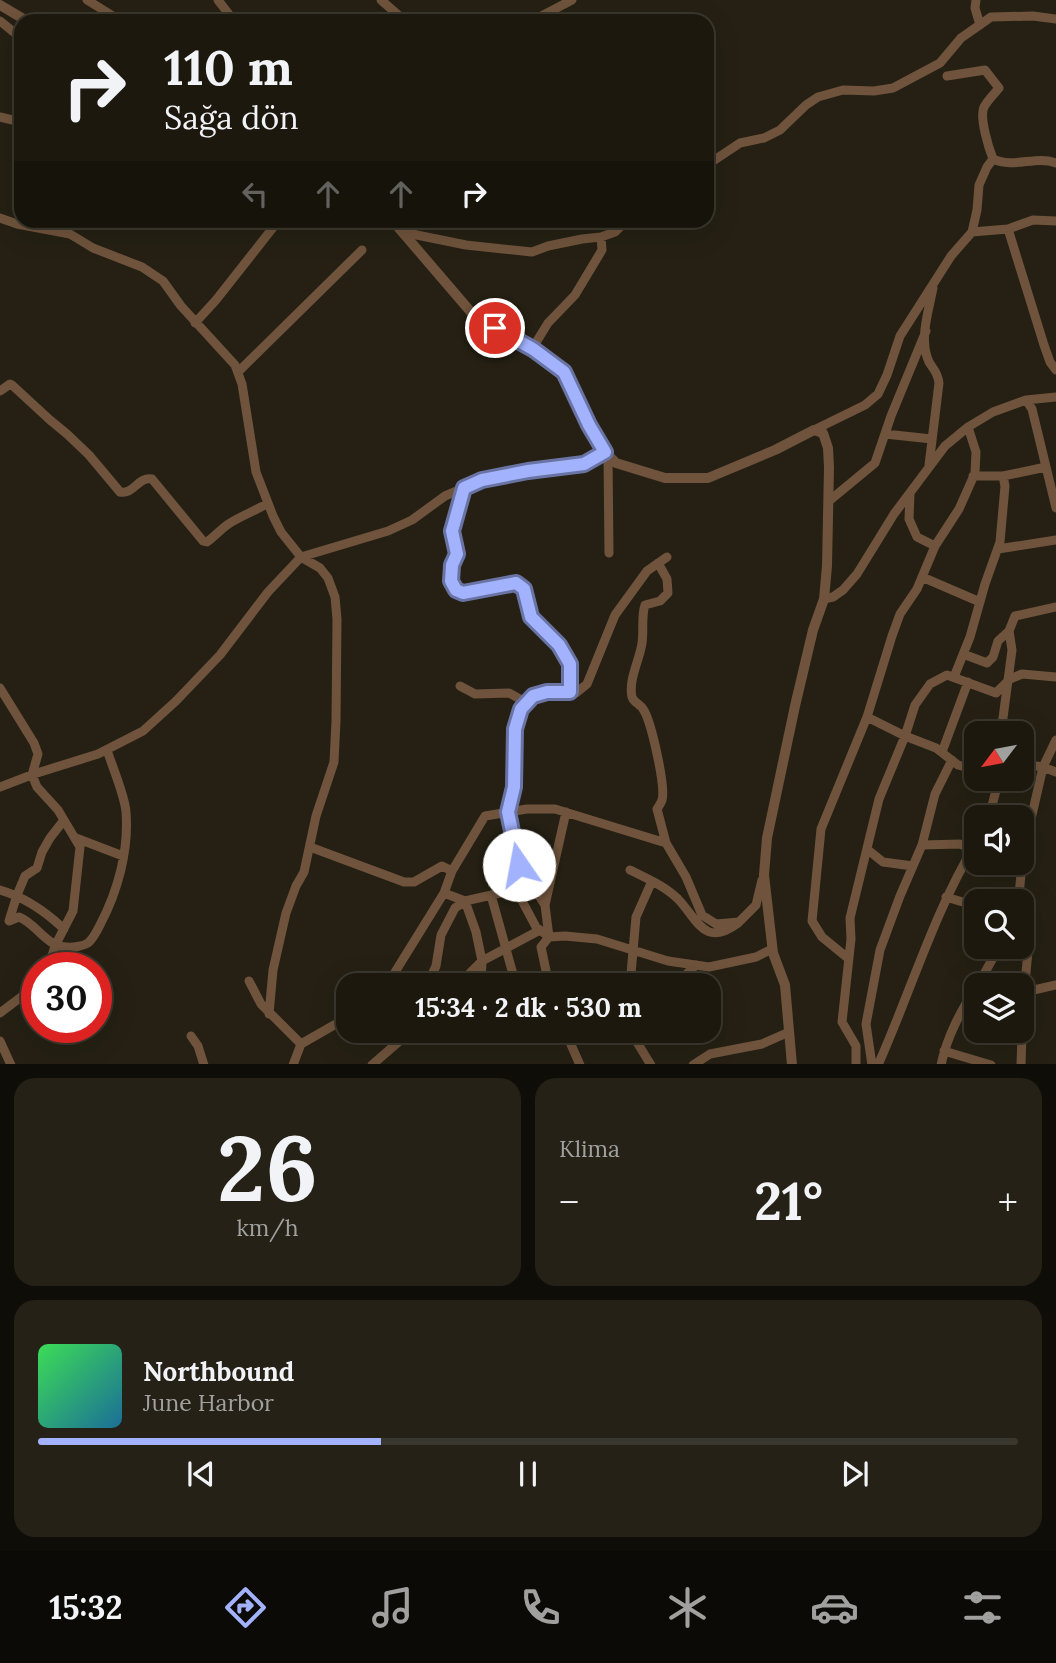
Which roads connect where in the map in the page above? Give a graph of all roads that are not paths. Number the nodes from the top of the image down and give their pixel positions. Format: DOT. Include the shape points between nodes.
graph roads {
  1 [pos="87,0"];
  2 [pos="218,0"];
  3 [pos="381,0"];
  4 [pos="572,0"];
  5 [pos="976,0"];
  6 [pos="0,5"];
  7 [pos="15,14"];
  8 [pos="110,14"];
  9 [pos="229,14"];
  10 [pos="397,14"];
  11 [pos="545,14"];
  12 [pos="1056,19"];
  13 [pos="0,21"];
  14 [pos="980,25"];
  15 [pos="14,32"];
  16 [pos="947,76"];
  17 [pos="993,159"];
  18 [pos="714,161"];
  19 [pos="1056,163"];
  20 [pos="1056,221"];
  21 [pos="38,228"];
  22 [pos="273,228"];
  23 [pos="399,228"];
  24 [pos="619,228"];
  25 [pos="1008,229"];
  26 [pos="402,232"];
  27 [pos="972,232"];
  28 [pos="601,237"];
  29 [pos="362,250"];
  30 [pos="934,283"];
  31 [pos="195,323"];
  32 [pos="926,331"];
  33 [pos="533,349"];
  34 [pos="1054,364"];
  35 [pos="238,372"];
  36 [pos="0,391"];
  37 [pos="1056,397"];
  38 [pos="1027,400"];
  39 [pos="968,427"];
  40 [pos="814,430"];
  41 [pos="885,434"];
  42 [pos="932,439"];
  43 [pos="606,454"];
  44 [pos="1046,467"];
  45 [pos="928,469"];
  46 [pos="1003,476"];
  47 [pos="973,477"];
  48 [pos="464,488"];
  49 [pos="910,494"];
  50 [pos="1055,497"];
  51 [pos="829,501"];
  52 [pos="268,503"];
  53 [pos="1056,508"];
  54 [pos="1056,540"];
  55 [pos="935,546"];
  56 [pos="998,549"];
  57 [pos="609,552"];
  58 [pos="301,556"];
  59 [pos="667,556"];
  60 [pos="658,563"];
  61 [pos="922,577"];
  62 [pos="824,599"];
  63 [pos="980,602"];
  64 [pos="1056,607"];
  65 [pos="1009,631"];
  66 [pos="963,654"];
  67 [pos="954,677"];
  68 [pos="1056,677"];
  69 [pos="1008,681"];
  70 [pos="968,682"];
  71 [pos="460,686"];
  72 [pos="0,688"];
  73 [pos="570,692"];
  74 [pos="527,703"];
  75 [pos="867,717"];
  76 [pos="1002,721"];
  77 [pos="905,736"];
  78 [pos="1056,740"];
  79 [pos="107,750"];
  80 [pos="942,752"];
  81 [pos="952,760"];
  82 [pos="1034,766"];
  83 [pos="964,767"];
  84 [pos="1043,767"];
  85 [pos="1056,772"];
  86 [pos="32,775"];
  87 [pos="0,788"];
  88 [pos="508,812"];
  89 [pos="566,812"];
  90 [pos="64,820"];
  91 [pos="76,838"];
  92 [pos="666,843"];
  93 [pos="922,845"];
  94 [pos="964,845"];
  95 [pos="310,847"];
  96 [pos="868,850"];
  97 [pos="123,856"];
  98 [pos="964,865"];
  99 [pos="913,866"];
  100 [pos="630,870"];
  101 [pos="452,871"];
  102 [pos="764,875"];
  103 [pos="652,881"];
  104 [pos="1020,889"];
  105 [pos="0,890"];
  106 [pos="444,893"];
  107 [pos="17,895"];
  108 [pos="491,895"];
  109 [pos="946,897"];
  110 [pos="466,901"];
  111 [pos="964,902"];
  112 [pos="545,905"];
  113 [pos="739,922"];
  114 [pos="64,929"];
  115 [pos="540,930"];
  116 [pos="549,937"];
  117 [pos="55,946"];
  118 [pos="505,949"];
  119 [pos="772,949"];
  120 [pos="634,950"];
  121 [pos="53,952"];
  122 [pos="849,959"];
  123 [pos="482,961"];
  124 [pos="696,965"];
  125 [pos="394,973"];
  126 [pos="433,973"];
  127 [pos="470,973"];
  128 [pos="482,973"];
  129 [pos="512,973"];
  130 [pos="546,973"];
  131 [pos="631,973"];
  132 [pos="688,973"];
  133 [pos="249,981"];
  134 [pos="1056,985"];
  135 [pos="1034,990"];
  136 [pos="21,996"];
  137 [pos="964,1007"];
  138 [pos="2,1008"];
  139 [pos="270,1014"];
  140 [pos="336,1024"];
  141 [pos="789,1032"];
  142 [pos="191,1036"];
  143 [pos="0,1041"];
  144 [pos="397,1043"];
  145 [pos="570,1043"];
  146 [pos="637,1043"];
  147 [pos="1022,1043"];
  148 [pos="301,1044"];
  149 [pos="944,1051"];
  150 [pos="11,1064"];
  151 [pos="204,1064"];
  152 [pos="293,1064"];
  153 [pos="373,1064"];
  154 [pos="580,1064"];
  155 [pos="650,1064"];
  156 [pos="695,1064"];
  157 [pos="792,1064"];
  158 [pos="856,1064"];
  159 [pos="872,1064"];
  160 [pos="878,1064"];
  161 [pos="941,1064"];
  162 [pos="988,1064"];
  163 [pos="1021,1064"];
  1 -- 8 [label="street"];
  2 -- 9 [label="street"];
  3 -- 10 [label="street"];
  4 -- 11 [label="street"];
  5 -- 14 [label="street"];
  6 -- 7 [label="street"];
  12 -- 14 [label="street" via="991,17"];
  13 -- 15 [label="street"];
  14 -- 18 [label="street" via="961,38 940,63 893,88 843,90 818,97 780,131 740,144"];
  16 -- 17 [label="street" via="985,70 999,88 982,115"];
  17 -- 19 [label="street" via="1011,164"];
  17 -- 27 [label="street" via="979,185"];
  20 -- 25 [label="street" via="1033,220"];
  21 -- 31 [label="street" via="70,234 142,267 163,281"];
  22 -- 31 [label="street"];
  23 -- 26 [label="street"];
  24 -- 28 [label="street"];
  25 -- 27 [label="street"];
  25 -- 34 [label="street"];
  26 -- 28 [label="street" via="532,252"];
  26 -- 33 [label="street" via="476,318"];
  27 -- 30 [label="street"];
  28 -- 33 [label="street" via="602,250 575,295 548,323"];
  29 -- 35 [label="street"];
  30 -- 32 [label="street"];
  30 -- 40 [label="street" via="900,336 878,394"];
  31 -- 35 [label="street"];
  32 -- 41 [label="street"];
  32 -- 42 [label="street" via="927,360 939,383"];
  33 -- 43 [label="street" via="564,372"];
  35 -- 52 [label="street" via="256,472"];
  36 -- 52 [label="street" via="12,385 67,433 120,492 125,494 141,480 152,479 203,541"];
  37 -- 38 [label="street"];
  38 -- 39 [label="street"];
  38 -- 44 [label="street"];
  39 -- 45 [label="street" via="945,446"];
  39 -- 47 [label="street" via="976,452"];
  40 -- 43 [label="street" via="708,478 665,478 616,463"];
  40 -- 51 [label="street" via="823,433 828,449"];
  41 -- 42 [label="street"];
  41 -- 51 [label="street" via="875,463"];
  42 -- 45 [label="street"];
  43 -- 48 [label="street" via="584,464 482,480"];
  43 -- 57 [label="street"];
  44 -- 46 [label="street"];
  44 -- 50 [label="street"];
  45 -- 49 [label="street"];
  46 -- 47 [label="street"];
  46 -- 56 [label="street"];
  47 -- 55 [label="street"];
  48 -- 58 [label="street" via="388,531"];
  48 -- 73 [label="street" via="452,531 457,554 451,581 463,593 516,583 524,589 531,617 559,645 570,664"];
  49 -- 55 [label="street" via="909,519 917,537"];
  49 -- 62 [label="street" via="857,574 843,590"];
  50 -- 53 [label="street"];
  51 -- 62 [label="street"];
  52 -- 58 [label="street" via="281,532"];
  54 -- 56 [label="street"];
  55 -- 61 [label="street"];
  56 -- 63 [label="street"];
  58 -- 79 [label="street" via="176,701 143,731"];
  58 -- 95 [label="street" via="328,579 337,619 334,762"];
  59 -- 60 [label="street"];
  60 -- 73 [label="street" via="615,615 587,684"];
  60 -- 92 [label="street" via="668,593 645,605 632,697 643,708 653,732 663,790 657,809"];
  61 -- 63 [label="street"];
  61 -- 75 [label="street" via="900,614"];
  62 -- 102 [label="street" via="795,706 767,838"];
  63 -- 66 [label="street"];
  64 -- 65 [label="street" via="1015,616"];
  65 -- 66 [label="street" via="987,663"];
  65 -- 69 [label="street"];
  66 -- 67 [label="street"];
  67 -- 70 [label="street"];
  67 -- 77 [label="street" via="947,675 930,684 915,705"];
  68 -- 69 [label="street" via="1021,674"];
  69 -- 70 [label="street" via="996,693"];
  69 -- 76 [label="street"];
  70 -- 80 [label="street"];
  71 -- 74 [label="street" via="475,694 509,693"];
  72 -- 86 [label="street" via="34,743 38,754"];
  73 -- 74 [label="street" via="547,692"];
  74 -- 88 [label="street" via="515,729 514,787"];
  75 -- 77 [label="street"];
  75 -- 122 [label="street" via="821,829 812,921 822,937"];
  77 -- 80 [label="street"];
  77 -- 96 [label="street" via="879,799"];
  78 -- 84 [label="street"];
  79 -- 86 [label="street"];
  79 -- 97 [label="street" via="126,810"];
  80 -- 81 [label="street"];
  81 -- 83 [label="street"];
  81 -- 93 [label="street" via="935,794"];
  82 -- 84 [label="street"];
  84 -- 85 [label="street"];
  84 -- 104 [label="street"];
  86 -- 87 [label="street"];
  86 -- 90 [label="street"];
  88 -- 89 [label="street"];
  88 -- 101 [label="street" via="485,816"];
  88 -- 112 [label="street" via="519,865"];
  89 -- 92 [label="street"];
  89 -- 112 [label="street"];
  90 -- 91 [label="street"];
  90 -- 107 [label="street" via="37,868 24,876"];
  91 -- 97 [label="street"];
  91 -- 114 [label="street" via="80,846 73,911"];
  92 -- 113 [label="street" via="702,915 716,924"];
  93 -- 94 [label="street"];
  93 -- 99 [label="street"];
  95 -- 101 [label="street" via="404,882 414,882 442,866"];
  95 -- 139 [label="street" via="286,913 273,970"];
  96 -- 99 [label="street" via="883,862"];
  96 -- 122 [label="street" via="850,918"];
  97 -- 117 [label="street" via="109,908 93,937 69,948"];
  98 -- 109 [label="street"];
  99 -- 159 [label="street" via="880,950 866,1024"];
  100 -- 103 [label="street"];
  101 -- 106 [label="street"];
  102 -- 113 [label="street" via="757,905"];
  102 -- 119 [label="street"];
  103 -- 113 [label="street" via="678,899 697,924 713,933 726,932"];
  103 -- 120 [label="street" via="636,918"];
  105 -- 107 [label="street"];
  106 -- 110 [label="street"];
  106 -- 125 [label="street"];
  107 -- 114 [label="street"];
  107 -- 117 [label="street" via="9,921 28,920"];
  108 -- 110 [label="street"];
  108 -- 115 [label="street" via="505,892 520,897"];
  108 -- 118 [label="street"];
  109 -- 111 [label="street"];
  109 -- 160 [label="street"];
  110 -- 123 [label="street"];
  110 -- 126 [label="street" via="455,908 441,935"];
  112 -- 116 [label="street"];
  114 -- 117 [label="street"];
  115 -- 116 [label="street"];
  115 -- 118 [label="street"];
  116 -- 120 [label="street" via="597,939"];
  116 -- 130 [label="street" via="541,947"];
  117 -- 121 [label="street"];
  118 -- 123 [label="street"];
  118 -- 129 [label="street"];
  119 -- 124 [label="street" via="709,967"];
  119 -- 141 [label="street" via="785,985"];
  120 -- 124 [label="street"];
  120 -- 131 [label="street"];
  122 -- 158 [label="street" via="842,1022 856,1046"];
  123 -- 127 [label="street"];
  123 -- 128 [label="street"];
  124 -- 132 [label="street"];
  133 -- 139 [label="street"];
  134 -- 135 [label="street"];
  136 -- 138 [label="street"];
  137 -- 149 [label="street"];
  139 -- 148 [label="street"];
  140 -- 148 [label="street"];
  141 -- 156 [label="street" via="762,1044 710,1054"];
  141 -- 157 [label="street"];
  142 -- 151 [label="street"];
  143 -- 150 [label="street"];
  144 -- 153 [label="street"];
  145 -- 154 [label="street"];
  146 -- 155 [label="street"];
  147 -- 163 [label="street"];
  148 -- 152 [label="street"];
  149 -- 161 [label="street"];
  149 -- 162 [label="street"];
}
